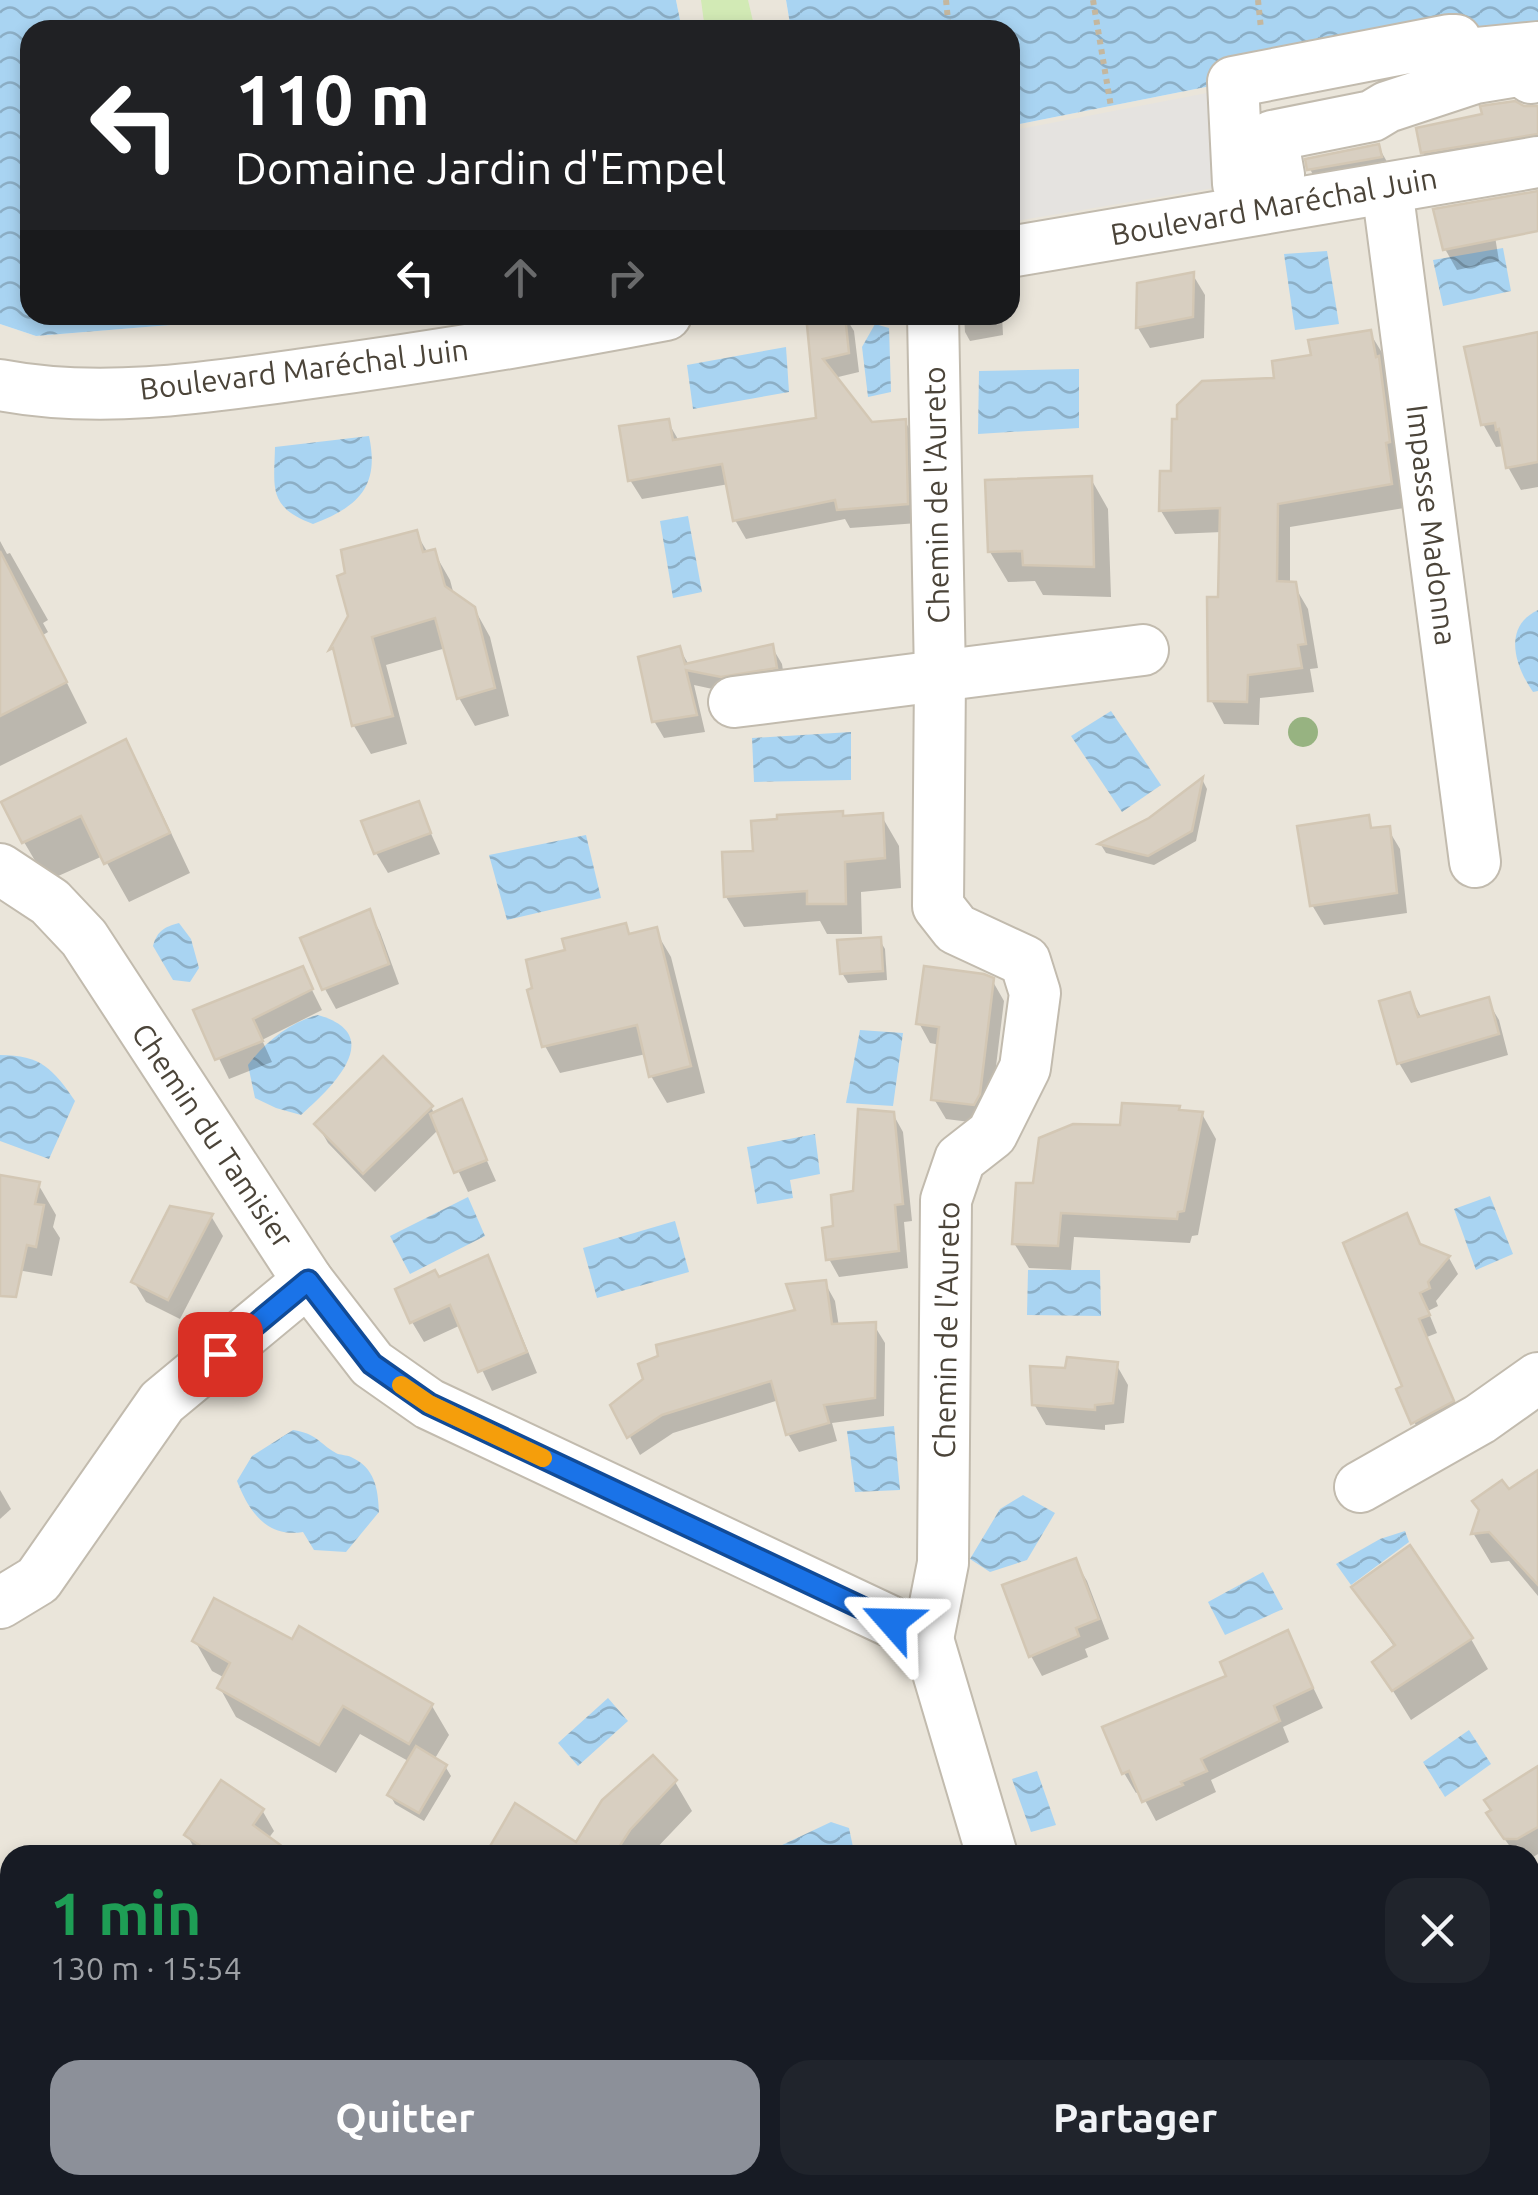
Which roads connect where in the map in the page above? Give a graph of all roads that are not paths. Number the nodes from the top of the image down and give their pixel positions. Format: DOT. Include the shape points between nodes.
graph roads {
  1 [pos="1538,48"];
  2 [pos="1538,76"];
  3 [pos="1538,162"];
  4 [pos="1388,188"];
  5 [pos="1020,250"];
  6 [pos="609,325"];
  7 [pos="934,325"];
  8 [pos="0,385"];
  9 [pos="1144,650"];
  10 [pos="940,676"];
  11 [pos="734,702"];
  12 [pos="1476,862"];
  13 [pos="0,869"];
  14 [pos="308,1281"];
  15 [pos="1538,1378"];
  16 [pos="1360,1487"];
  17 [pos="0,1603"];
  18 [pos="928,1639"];
  19 [pos="989,1845"];
  1 -- 2 [label="street" via="1458,55 1456,40 1449,40 1233,82 1238,184 1279,175 1272,136 1372,116 1476,78 1530,69 1531,78"];
  3 -- 4 [label="street, Boulevard Maréchal Juin"];
  4 -- 5 [label="street, Boulevard Maréchal Juin"];
  4 -- 12 [label="street, Impasse Madonna"];
  6 -- 8 [label="street, Boulevard Maréchal Juin" via="204,386 78,393"];
  7 -- 10 [label="street, Chemin de l'Aureto"];
  9 -- 10 [label="street"];
  10 -- 11 [label="street"];
  10 -- 18 [label="street, Chemin de l'Aureto" via="938,906 956,929 1024,962 1035,992 1025,1068 992,1134 960,1159 946,1200 943,1563"];
  13 -- 14 [label="street, Chemin du Tamisier" via="50,902 84,938"];
  14 -- 17 [label="street" via="162,1402 38,1580"];
  14 -- 18 [label="street, Chemin du Tamisier" via="372,1364 429,1404"];
  15 -- 16 [label="street"];
  18 -- 19 [label="street"];
}
